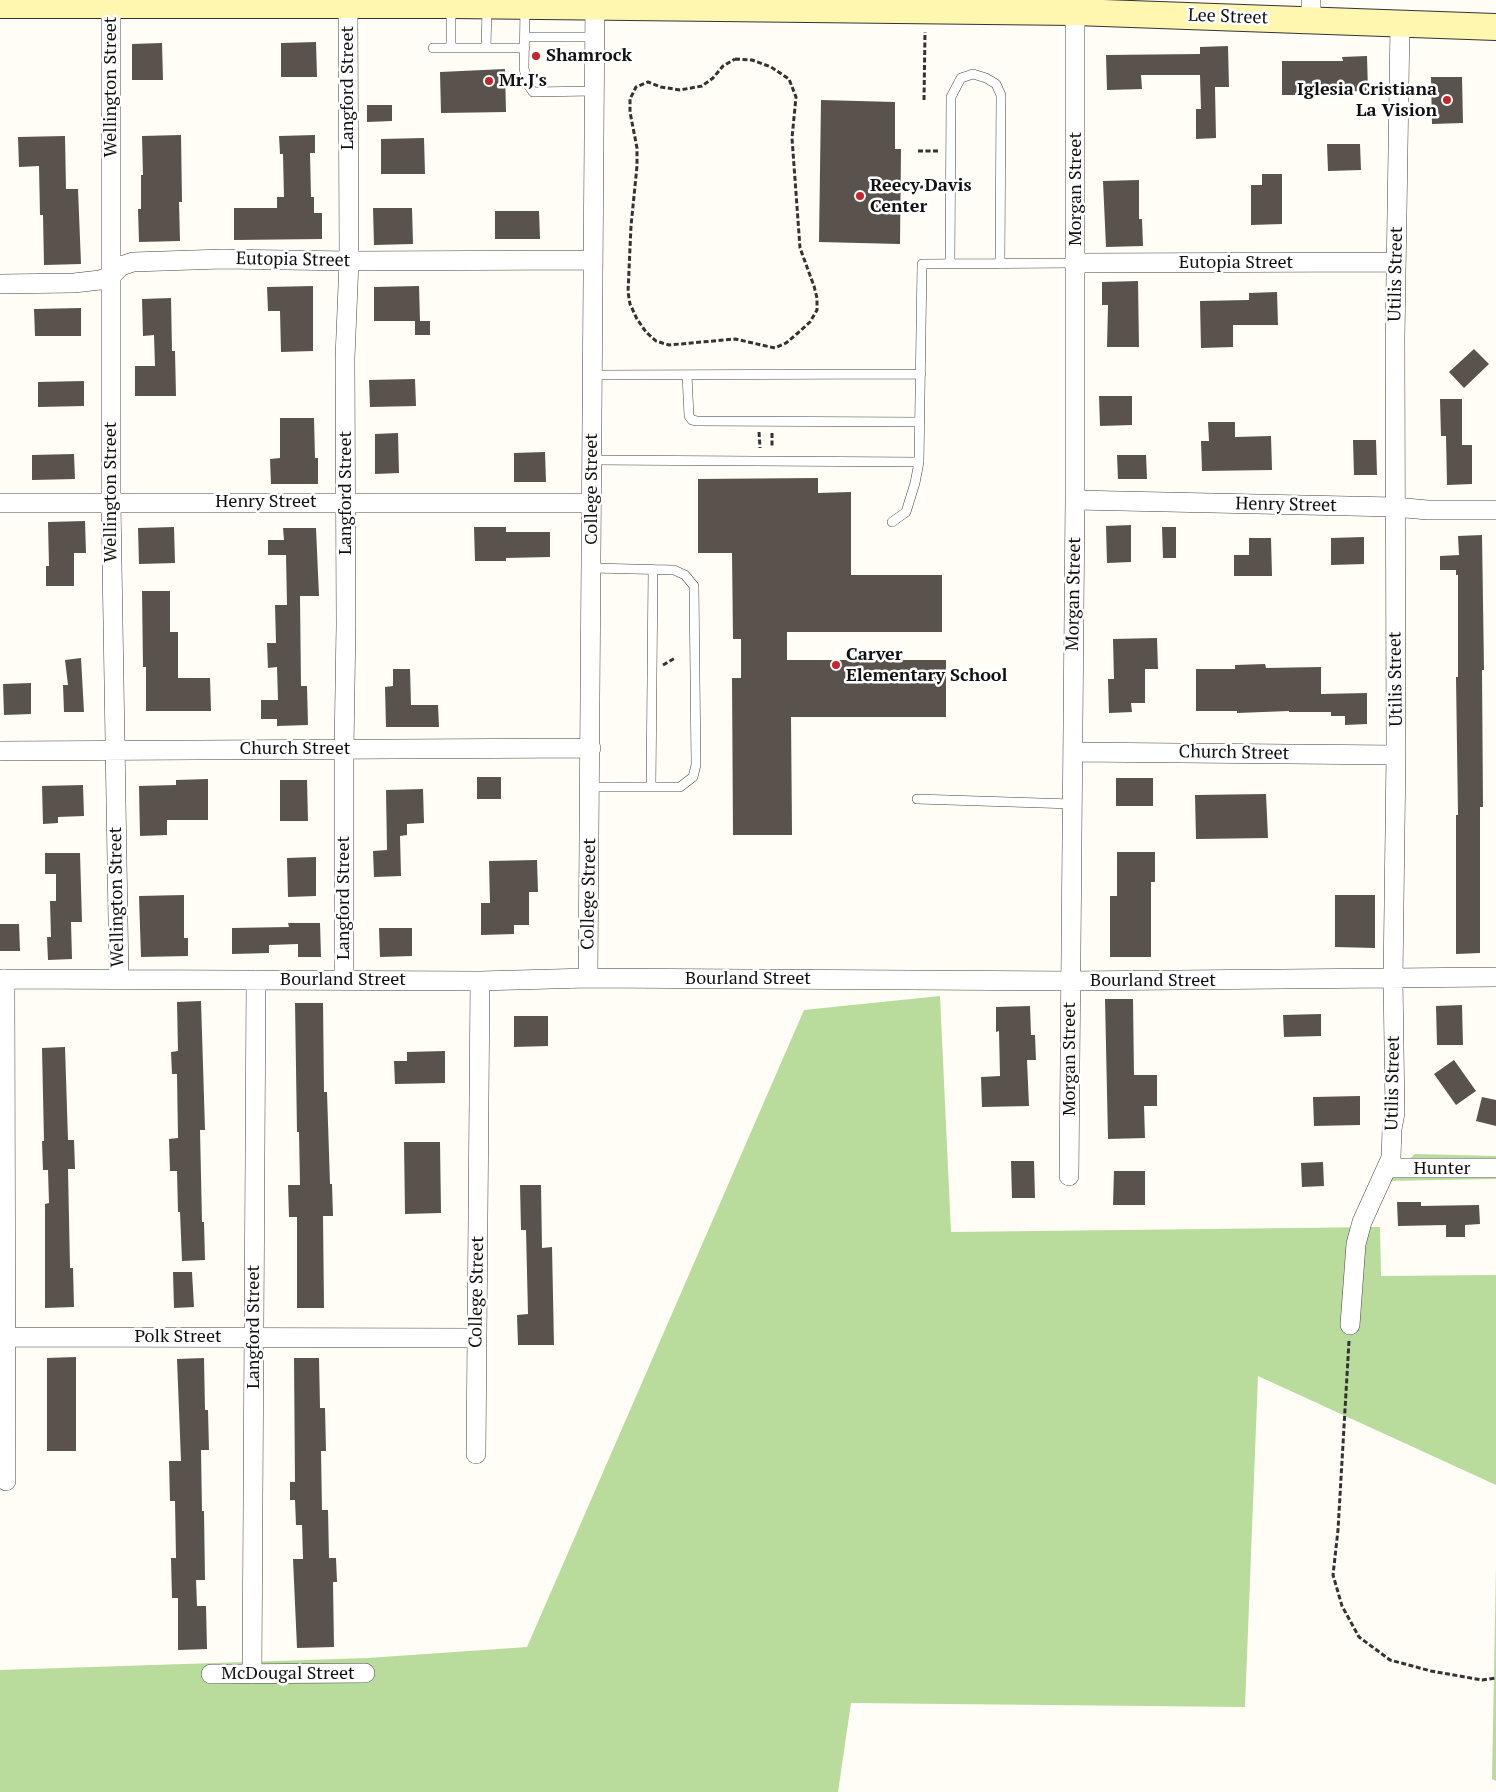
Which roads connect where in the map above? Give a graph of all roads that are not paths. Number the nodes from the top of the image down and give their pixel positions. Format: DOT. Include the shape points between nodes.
graph roads {
  1 [pos="265,2"];
  2 [pos="12,3"];
  3 [pos="595,4"];
  4 [pos="111,5"];
  5 [pos="348,5"];
  6 [pos="451,5"];
  7 [pos="487,5"];
  8 [pos="772,5"];
  9 [pos="862,5"];
  10 [pos="525,6"];
  11 [pos="1311,10"];
  12 [pos="1076,12"];
  13 [pos="1400,24"];
  14 [pos="1496,27"];
  15 [pos="525,37"];
  16 [pos="594,37"];
  17 [pos="433,48"];
  18 [pos="451,48"];
  19 [pos="486,48"];
  20 [pos="525,48"];
  21 [pos="593,91"];
  22 [pos="592,260"];
  23 [pos="348,261"];
  24 [pos="1396,262"];
  25 [pos="1076,263"];
  26 [pos="950,264"];
  27 [pos="1000,264"];
  28 [pos="111,276"];
  29 [pos="0,284"];
  30 [pos="921,374"];
  31 [pos="592,375"];
  32 [pos="687,375"];
  33 [pos="920,422"];
  34 [pos="592,460"];
  35 [pos="919,462"];
  36 [pos="1075,500"];
  37 [pos="346,502"];
  38 [pos="0,503"];
  39 [pos="111,503"];
  40 [pos="592,503"];
  41 [pos="1394,507"];
  42 [pos="1496,510"];
  43 [pos="892,522"];
  44 [pos="592,568"];
  45 [pos="653,569"];
  46 [pos="591,748"];
  47 [pos="344,749"];
  48 [pos="0,750"];
  49 [pos="114,750"];
  50 [pos="1073,752"];
  51 [pos="1396,755"];
  52 [pos="590,786"];
  53 [pos="650,787"];
  54 [pos="917,799"];
  55 [pos="1072,804"];
  56 [pos="1496,977"];
  57 [pos="588,978"];
  58 [pos="3,979"];
  59 [pos="119,979"];
  60 [pos="1393,979"];
  61 [pos="256,980"];
  62 [pos="344,980"];
  63 [pos="480,981"];
  64 [pos="1071,982"];
  65 [pos="1388,1168"];
  66 [pos="1496,1168"];
  67 [pos="1069,1176"];
  68 [pos="1350,1325"];
  69 [pos="3,1337"];
  70 [pos="254,1337"];
  71 [pos="477,1338"];
  72 [pos="476,1454"];
  73 [pos="6,1482"];
  74 [pos="211,1674"];
  75 [pos="252,1674"];
  76 [pos="365,1674"];
  1 -- 4 [label="main road, Lee Street"];
  1 -- 5 [label="main road, Lee Street"];
  2 -- 4 [label="main road, Lee Street"];
  3 -- 8 [label="main road, Lee Street"];
  3 -- 10 [label="main road, Lee Street"];
  3 -- 16 [label="street, College Street"];
  4 -- 28 [label="street, Wellington Street"];
  5 -- 6 [label="main road, Lee Street"];
  5 -- 23 [label="street, Langford Street"];
  6 -- 7 [label="main road, Lee Street"];
  6 -- 18 [label="lane"];
  7 -- 10 [label="main road, Lee Street"];
  7 -- 19 [label="lane"];
  8 -- 9 [label="main road, Lee Street"];
  9 -- 12 [label="main road, Lee Street"];
  10 -- 15 [label="lane"];
  11 -- 12 [label="main road, Lee Street"];
  11 -- 13 [label="main road, Lee Street"];
  12 -- 25 [label="street, Morgan Street"];
  13 -- 14 [label="main road, Lee Street"];
  13 -- 24 [label="street, Utilis Street"];
  15 -- 16 [label="lane"];
  15 -- 20 [label="lane"];
  16 -- 21 [label="street, College Street"];
  17 -- 18 [label="lane"];
  18 -- 19 [label="lane"];
  19 -- 20 [label="lane"];
  20 -- 21 [label="lane" via="524,68 533,92"];
  21 -- 22 [label="street, College Street"];
  22 -- 23 [label="street, Eutopia Street"];
  22 -- 31 [label="street, College Street"];
  23 -- 28 [label="street, Eutopia Street" via="223,259 132,262 121,266"];
  23 -- 37 [label="street, Langford Street" via="344,358"];
  24 -- 25 [label="street, Eutopia Street"];
  24 -- 41 [label="street, Utilis Street"];
  25 -- 27 [label="lane"];
  25 -- 36 [label="street, Morgan Street"];
  26 -- 27 [label="lane"];
  26 -- 27 [label="lane" via="951,97 961,78 973,74 996,84 1001,95"];
  26 -- 30 [label="lane" via="922,264"];
  28 -- 29 [label="street, Eutopia Street" via="74,283"];
  28 -- 39 [label="street, Wellington Street"];
  30 -- 32 [label="lane"];
  30 -- 33 [label="lane"];
  31 -- 32 [label="lane"];
  31 -- 34 [label="street, College Street"];
  32 -- 33 [label="lane" via="689,416 692,420"];
  33 -- 35 [label="lane"];
  34 -- 35 [label="lane"];
  34 -- 40 [label="street, College Street"];
  35 -- 43 [label="lane" via="906,512"];
  36 -- 41 [label="street, Henry Street"];
  36 -- 50 [label="street, Morgan Street"];
  37 -- 39 [label="street, Henry Street"];
  37 -- 40 [label="street, Henry Street"];
  37 -- 47 [label="street, Langford Street"];
  38 -- 39 [label="street, Henry Street"];
  39 -- 49 [label="street, Wellington Street"];
  40 -- 44 [label="street, College Street"];
  41 -- 42 [label="street, Henry Street"];
  41 -- 51 [label="street, Utilis Street"];
  44 -- 45 [label="lane"];
  44 -- 46 [label="street, College Street"];
  45 -- 53 [label="lane"];
  45 -- 53 [label="lane" via="674,570 686,575 694,586 696,765 693,778 680,788"];
  46 -- 47 [label="street, Church Street"];
  46 -- 52 [label="street, College Street"];
  47 -- 49 [label="street, Church Street"];
  47 -- 62 [label="street, Langford Street"];
  48 -- 49 [label="street, Church Street"];
  49 -- 59 [label="street, Wellington Street"];
  50 -- 51 [label="street, Church Street"];
  50 -- 55 [label="street, Morgan Street"];
  51 -- 60 [label="street, Utilis Street"];
  52 -- 53 [label="lane"];
  52 -- 57 [label="street, College Street"];
  54 -- 55 [label="lane"];
  55 -- 64 [label="street, Morgan Street"];
  56 -- 60 [label="street, Bourland Street"];
  57 -- 63 [label="street, Bourland Street"];
  57 -- 64 [label="street, Bourland Street"];
  58 -- 59 [label="street, Bourland Street"];
  58 -- 69 [label="street"];
  59 -- 61 [label="street, Bourland Street"];
  60 -- 64 [label="street, Bourland Street"];
  60 -- 65 [label="street, Utilis Street" via="1395,1113"];
  61 -- 62 [label="street, Bourland Street"];
  61 -- 70 [label="street, Langford Street"];
  62 -- 63 [label="street, Bourland Street"];
  63 -- 71 [label="street, College Street"];
  64 -- 67 [label="street, Morgan Street"];
  65 -- 66 [label="street, Hunter"];
  65 -- 68 [label="street, Utilis Street" via="1365,1213 1356,1244"];
  69 -- 70 [label="street, Polk Street"];
  69 -- 73 [label="street"];
  70 -- 71 [label="street, Polk Street"];
  70 -- 75 [label="street, Langford Street"];
  71 -- 72 [label="street, College Street"];
  74 -- 75 [label="street, McDougal Street"];
  75 -- 76 [label="street, McDougal Street"];
}
